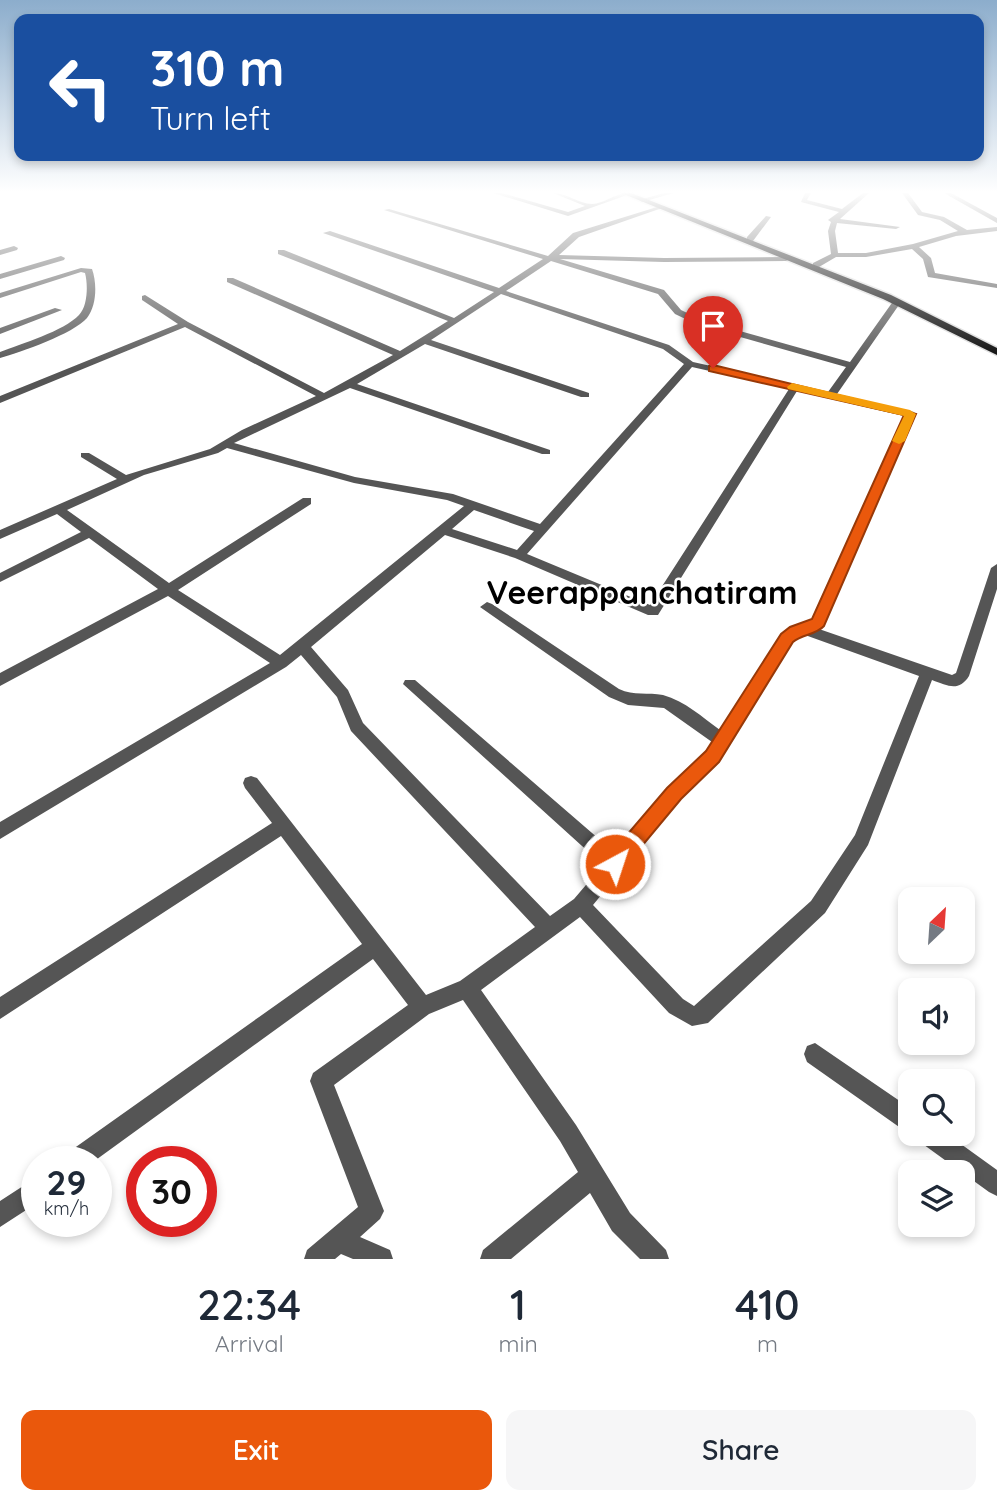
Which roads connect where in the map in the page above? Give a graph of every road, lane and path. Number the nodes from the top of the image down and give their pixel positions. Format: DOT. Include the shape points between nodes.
graph roads {
  1 [pos="281,252"];
  2 [pos="380,252"];
  3 [pos="529,252"];
  4 [pos="557,252"];
  5 [pos="768,252"];
  6 [pos="782,252"];
  7 [pos="834,252"];
  8 [pos="883,252"];
  9 [pos="920,252"];
  10 [pos="835,255"];
  11 [pos="61,258"];
  12 [pos="550,258"];
  13 [pos="786,259"];
  14 [pos="816,265"];
  15 [pos="0,277"];
  16 [pos="230,280"];
  17 [pos="997,286"];
  18 [pos="497,293"];
  19 [pos="0,296"];
  20 [pos="145,298"];
  21 [pos="897,302"];
  22 [pos="58,310"];
  23 [pos="455,321"];
  24 [pos="185,324"];
  25 [pos="0,331"];
  26 [pos="424,341"];
  27 [pos="997,343"];
  28 [pos="997,352"];
  29 [pos="0,355"];
  30 [pos="401,355"];
  31 [pos="690,364"];
  32 [pos="852,366"];
  33 [pos="349,385"];
  34 [pos="795,387"];
  35 [pos="584,396"];
  36 [pos="831,396"];
  37 [pos="325,397"];
  38 [pos="0,400"];
  39 [pos="224,444"];
  40 [pos="546,452"];
  41 [pos="85,454"];
  42 [pos="125,479"];
  43 [pos="307,501"];
  44 [pos="473,505"];
  45 [pos="58,509"];
  46 [pos="541,529"];
  47 [pos="443,530"];
  48 [pos="90,533"];
  49 [pos="0,535"];
  50 [pos="519,555"];
  51 [pos="997,568"];
  52 [pos="0,578"];
  53 [pos="169,590"];
  54 [pos="487,607"];
  55 [pos="805,630"];
  56 [pos="301,645"];
  57 [pos="281,663"];
  58 [pos="927,675"];
  59 [pos="0,680"];
  60 [pos="410,684"];
  61 [pos="722,740"];
  62 [pos="251,783"];
  63 [pos="282,826"];
  64 [pos="0,831"];
  65 [pos="615,864"];
  66 [pos="581,905"];
  67 [pos="548,927"];
  68 [pos="375,946"];
  69 [pos="467,988"];
  70 [pos="422,1007"];
  71 [pos="0,1009"];
  72 [pos="815,1054"];
  73 [pos="898,1113"];
  74 [pos="96,1146"];
  75 [pos="945,1146"];
  76 [pos="593,1175"];
  77 [pos="997,1184"];
  78 [pos="21,1200"];
  79 [pos="0,1215"];
  80 [pos="338,1240"];
  81 [pos="316,1259"];
  82 [pos="381,1259"];
  83 [pos="492,1259"];
  84 [pos="656,1259"];
  1 -- 23 [label="street"];
  2 -- 18 [label="street"];
  3 -- 12 [label="street"];
  4 -- 12 [label="street"];
  5 -- 13 [label="main road"];
  6 -- 14 [label="main road"];
  7 -- 10 [label="street"];
  8 -- 10 [label="street"];
  9 -- 17 [label="street" via="932,275"];
  10 -- 14 [label="street"];
  11 -- 15 [label="street"];
  12 -- 13 [label="street"];
  12 -- 18 [label="street"];
  12 -- 32 [label="street" via="661,292 678,312 701,324"];
  13 -- 21 [label="main road"];
  14 -- 27 [label="main road" via="897,295"];
  16 -- 30 [label="street"];
  18 -- 23 [label="street"];
  18 -- 31 [label="street" via="666,347"];
  19 -- 29 [label="street" via="81,270 89,271 92,280 82,318 40,341"];
  20 -- 24 [label="street"];
  21 -- 28 [label="main road"];
  21 -- 32 [label="street"];
  22 -- 25 [label="street"];
  23 -- 26 [label="street"];
  24 -- 37 [label="street"];
  24 -- 38 [label="street"];
  26 -- 30 [label="street"];
  26 -- 35 [label="street"];
  30 -- 33 [label="street"];
  31 -- 34 [label="street"];
  31 -- 46 [label="street"];
  32 -- 36 [label="street"];
  33 -- 37 [label="street"];
  33 -- 40 [label="street"];
  34 -- 36 [label="street"];
  34 -- 50 [label="street" via="653,612"];
  36 -- 55 [label="street" via="910,414 818,622"];
  37 -- 39 [label="street"];
  39 -- 42 [label="street"];
  39 -- 44 [label="street" via="354,480 449,496"];
  41 -- 42 [label="street"];
  42 -- 45 [label="street"];
  43 -- 53 [label="street"];
  44 -- 46 [label="street"];
  44 -- 47 [label="street"];
  45 -- 48 [label="street"];
  45 -- 49 [label="street"];
  46 -- 50 [label="street"];
  47 -- 50 [label="street"];
  47 -- 56 [label="street"];
  48 -- 52 [label="street"];
  48 -- 53 [label="street"];
  51 -- 58 [label="street" via="959,680 948,682"];
  53 -- 57 [label="street"];
  53 -- 59 [label="street"];
  54 -- 61 [label="street" via="614,693 628,700 674,706"];
  55 -- 58 [label="street"];
  55 -- 61 [label="street" via="787,638"];
  56 -- 57 [label="street"];
  56 -- 67 [label="street" via="343,694 358,727"];
  57 -- 64 [label="street"];
  58 -- 66 [label="street" via="862,839 842,871 818,907 701,1016 676,1006"];
  60 -- 65 [label="street"];
  61 -- 65 [label="street"];
  62 -- 63 [label="street"];
  63 -- 68 [label="street"];
  63 -- 71 [label="street"];
  65 -- 66 [label="street"];
  66 -- 67 [label="street"];
  67 -- 69 [label="street"];
  68 -- 70 [label="street"];
  68 -- 74 [label="street"];
  69 -- 70 [label="street"];
  69 -- 76 [label="street"];
  70 -- 80 [label="street" via="321,1081 372,1211"];
  72 -- 73 [label="street"];
  75 -- 77 [label="street"];
  76 -- 83 [label="street"];
  76 -- 84 [label="street" via="621,1222"];
  78 -- 79 [label="street"];
  80 -- 81 [label="street"];
  80 -- 82 [label="street"];
}
